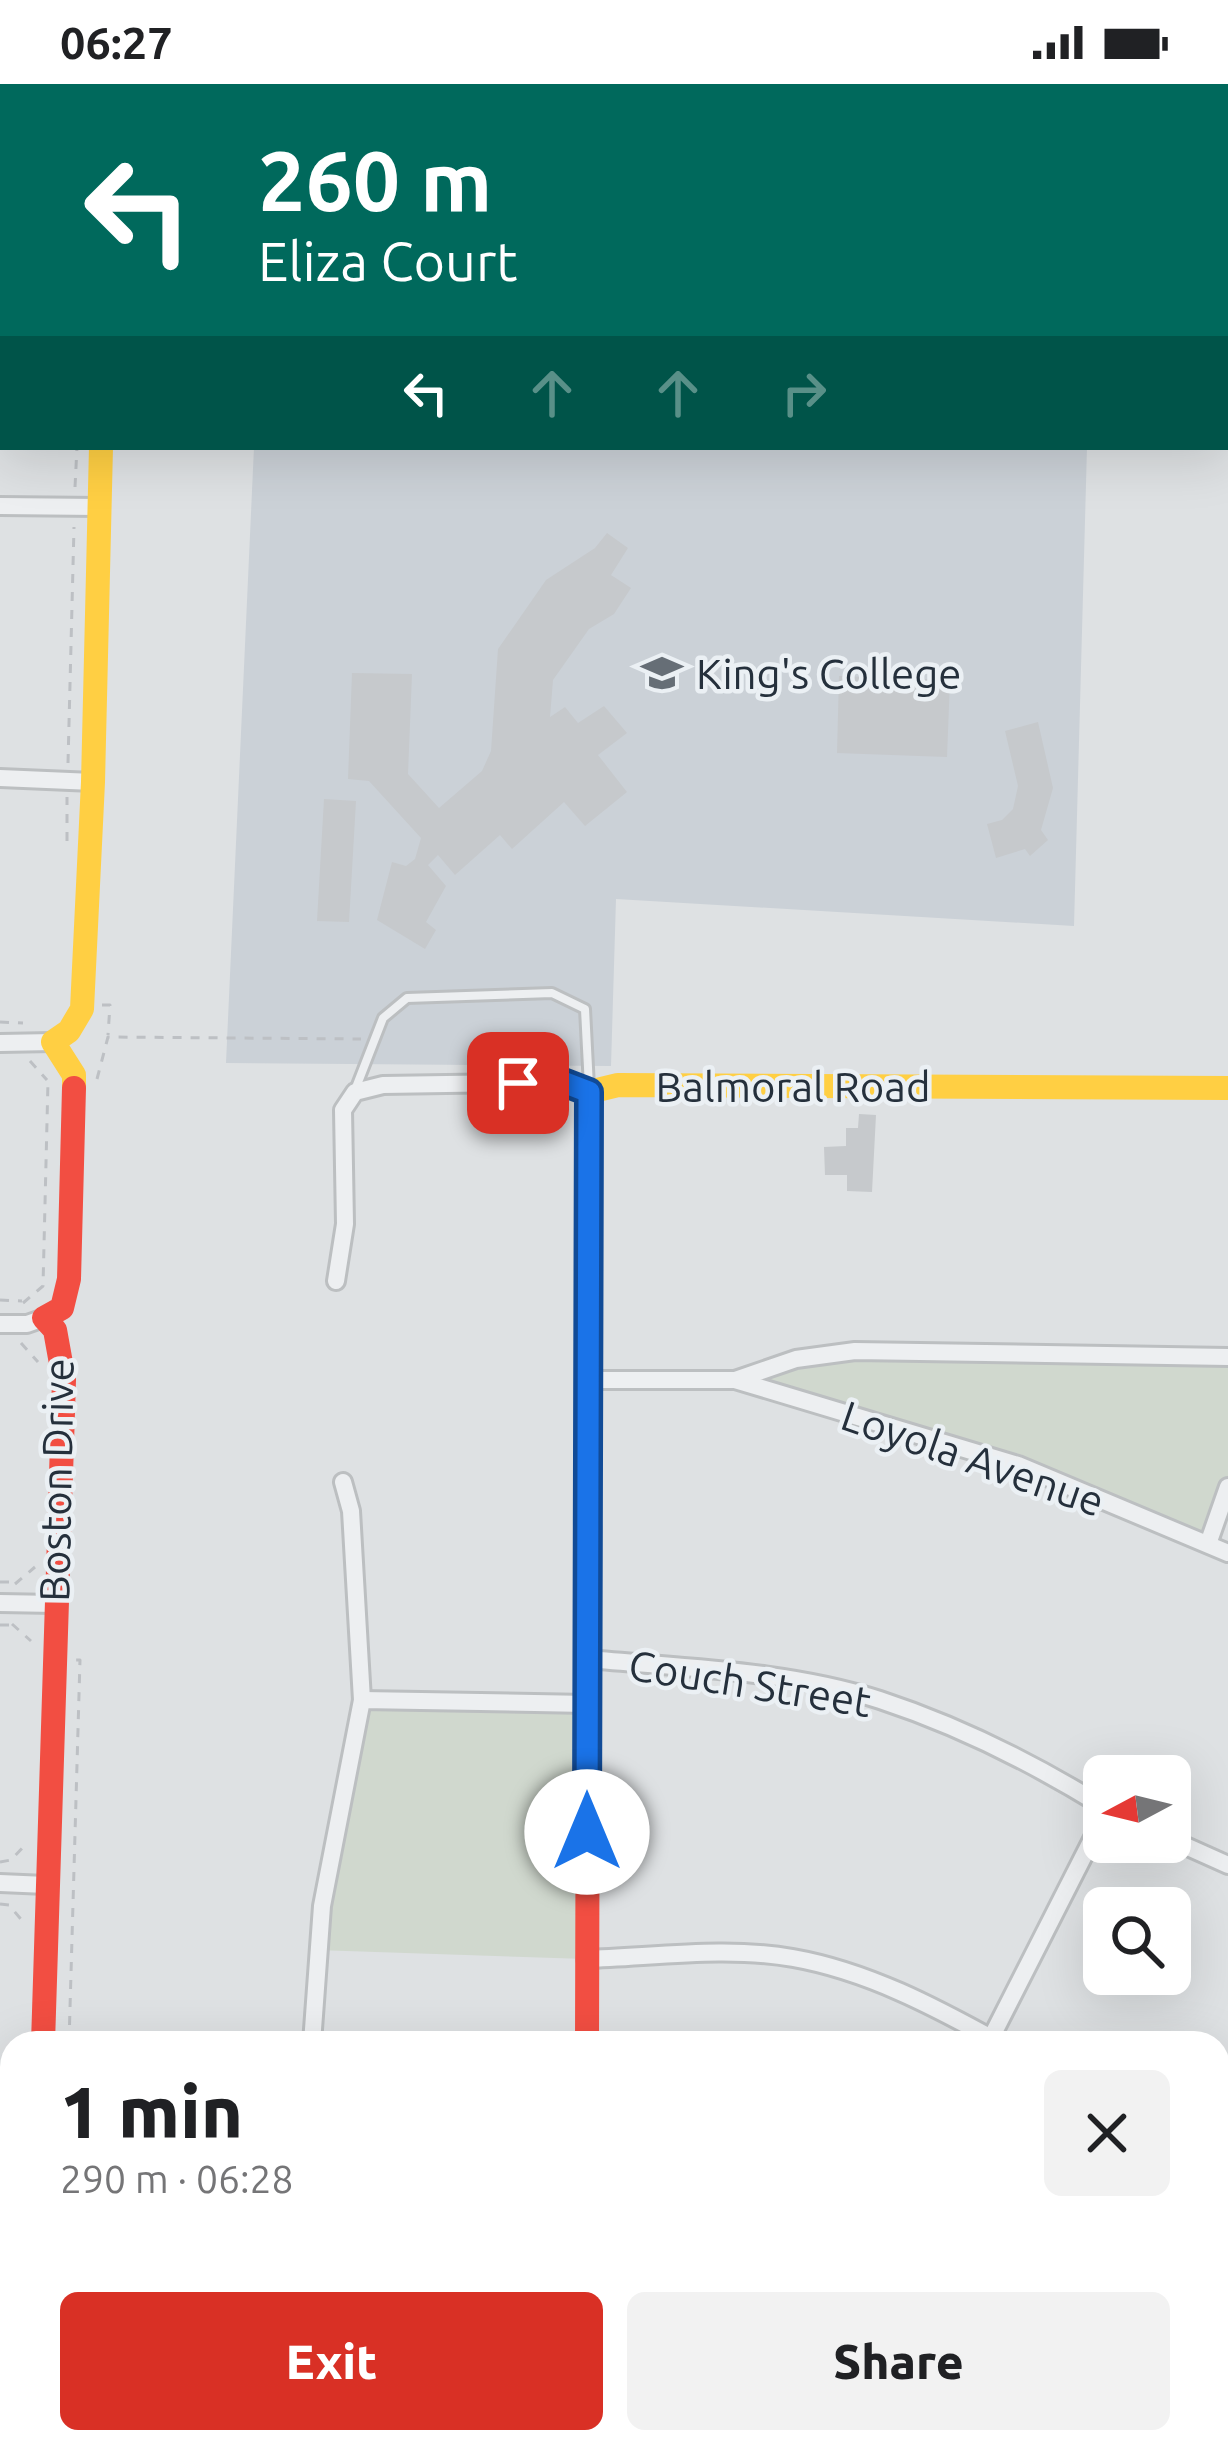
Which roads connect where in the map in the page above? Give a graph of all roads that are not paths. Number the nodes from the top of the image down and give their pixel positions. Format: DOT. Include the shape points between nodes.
graph roads {
  1 [pos="100,450"];
  2 [pos="0,506"];
  3 [pos="86,507"];
  4 [pos="0,778"];
  5 [pos="80,782"];
  6 [pos="53,1042"];
  7 [pos="0,1043"];
  8 [pos="1228,1088"];
  9 [pos="355,1091"];
  10 [pos="589,1092"];
  11 [pos="336,1281"];
  12 [pos="33,1321"];
  13 [pos="0,1324"];
  14 [pos="1228,1357"];
  15 [pos="591,1380"];
  16 [pos="735,1380"];
  17 [pos="343,1482"];
  18 [pos="1228,1487"];
  19 [pos="1208,1544"];
  20 [pos="1228,1553"];
  21 [pos="0,1603"];
  22 [pos="55,1604"];
  23 [pos="588,1659"];
  24 [pos="362,1700"];
  25 [pos="588,1704"];
  26 [pos="1083,1794"];
  27 [pos="1191,1848"];
  28 [pos="1083,1860"];
  29 [pos="1228,1864"];
  30 [pos="0,1883"];
  31 [pos="46,1885"];
  32 [pos="586,1959"];
  33 [pos="43,2031"];
  34 [pos="313,2031"];
  35 [pos="587,2031"];
  36 [pos="978,2031"];
  37 [pos="1000,2031"];
  1 -- 3 [label="street"];
  2 -- 3 [label="street"];
  3 -- 5 [label="street"];
  4 -- 5 [label="street"];
  5 -- 6 [label="street" via="82,1009"];
  6 -- 7 [label="street"];
  6 -- 12 [label="street, Boston Drive" via="66,1059 69,1279 62,1308"];
  8 -- 10 [label="street, Balmoral Road" via="619,1085"];
  9 -- 10 [label="street" via="563,1082"];
  9 -- 10 [label="lane" via="383,1018 407,998 552,993 585,1009"];
  9 -- 11 [label="street" via="344,1110 345,1225"];
  10 -- 15 [label="street"];
  12 -- 13 [label="street"];
  12 -- 22 [label="street, Boston Drive" via="56,1330 64,1380"];
  14 -- 16 [label="street, Loyola Avenue" via="855,1351 796,1359"];
  15 -- 16 [label="street, Loyola Avenue"];
  15 -- 23 [label="street"];
  16 -- 19 [label="street, Loyola Avenue" via="1018,1466"];
  17 -- 24 [label="street"];
  18 -- 19 [label="street"];
  19 -- 20 [label="street, Loyola Avenue"];
  21 -- 22 [label="street"];
  22 -- 31 [label="street, Boston Drive"];
  23 -- 25 [label="street"];
  23 -- 26 [label="street, Couch Street" via="730,1672 878,1700 959,1730"];
  24 -- 25 [label="street"];
  24 -- 34 [label="street" via="322,1906"];
  25 -- 32 [label="street"];
  27 -- 29 [label="street"];
  28 -- 37 [label="street"];
  30 -- 31 [label="street"];
  31 -- 33 [label="street, Boston Drive"];
  32 -- 35 [label="street"];
  32 -- 36 [label="street" via="790,1957 874,1980"];
}
